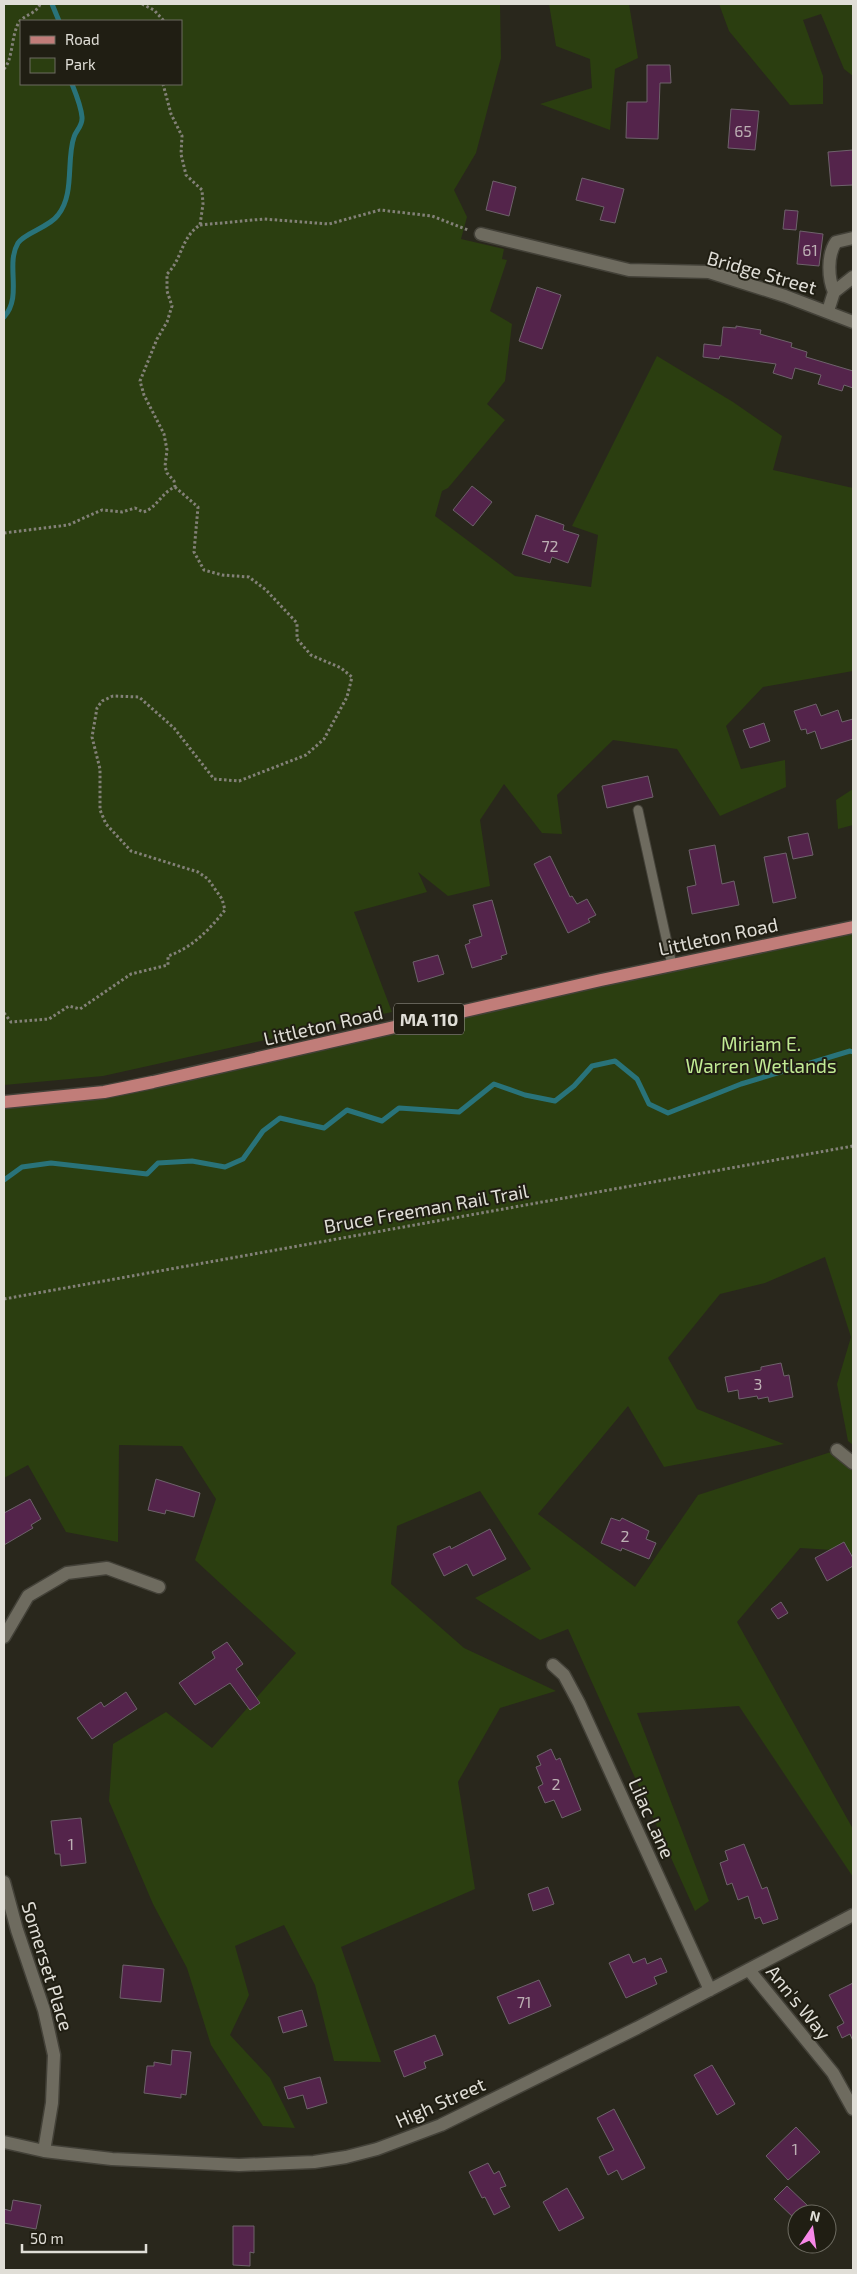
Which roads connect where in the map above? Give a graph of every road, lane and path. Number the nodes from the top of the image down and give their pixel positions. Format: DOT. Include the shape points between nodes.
graph roads {
  1 [pos="40,4"];
  2 [pos="142,4"];
  3 [pos="22,20"];
  4 [pos="163,20"];
  5 [pos="20,22"];
  6 [pos="4,69"];
  7 [pos="163,85"];
  8 [pos="200,224"];
  9 [pos="481,234"];
  10 [pos="853,238"];
  11 [pos="853,277"];
  12 [pos="834,292"];
  13 [pos="828,311"];
  14 [pos="853,322"];
  15 [pos="175,487"];
  16 [pos="4,533"];
  17 [pos="638,810"];
  18 [pos="853,927"];
  19 [pos="672,965"];
  20 [pos="4,1013"];
  21 [pos="4,1102"];
  22 [pos="853,1146"];
  23 [pos="4,1299"];
  24 [pos="837,1450"];
  25 [pos="853,1463"];
  26 [pos="159,1587"];
  27 [pos="4,1637"];
  28 [pos="553,1666"];
  29 [pos="4,1882"];
  30 [pos="853,1915"];
  31 [pos="749,1970"];
  32 [pos="710,1990"];
  33 [pos="853,2109"];
  34 [pos="4,2142"];
  35 [pos="44,2150"];
  1 -- 3 [label="path"];
  2 -- 4 [label="path"];
  5 -- 6 [label="path" via="10,50 10,60"];
  7 -- 8 [label="path" via="171,114 182,136 181,154 186,175 202,190"];
  8 -- 9 [label="path" via="264,219 329,224 380,210 432,216"];
  8 -- 15 [label="path" via="192,230 174,267 167,274 167,291 172,306 140,381 164,434 165,466"];
  9 -- 13 [label="street, Bridge Street" via="629,270 709,272"];
  10 -- 12 [label="street" via="836,242 832,250 829,272"];
  11 -- 12 [label="street"];
  12 -- 13 [label="street"];
  13 -- 14 [label="street, Bridge Street"];
  15 -- 16 [label="path" via="168,490 149,511 135,508 122,512 102,510 68,525"];
  15 -- 20 [label="path" via="198,508 194,552 204,570 248,577 266,590 297,623 297,639 311,655 341,668 352,677 347,697 324,739 306,755 239,781 214,779 174,728 139,697 113,696 102,701 97,708 92,737 100,769 100,810 106,824 131,851 198,872 208,879 222,899 225,910 215,923 182,951 168,956 168,966 131,974 80,1009 68,1006 49,1019 11,1022"];
  17 -- 19 [label="lane"];
  18 -- 19 [label="main road, Littleton Road / MA 110"];
  19 -- 21 [label="main road, Littleton Road / MA 110" via="153,1082 104,1092"];
  22 -- 23 [label="path, Bruce Freeman Rail Trail"];
  24 -- 25 [label="street"];
  26 -- 27 [label="street" via="107,1568 67,1573 28,1596"];
  28 -- 32 [label="street, Lilac Lane" via="564,1675 579,1702"];
  29 -- 35 [label="street, Somerset Place" via="44,2010 54,2055 52,2104"];
  30 -- 31 [label="street, High Street"];
  31 -- 32 [label="street, High Street"];
  31 -- 33 [label="street, Ann's Way" via="833,2073"];
  32 -- 35 [label="street, High Street" via="441,2125 346,2157 239,2165 139,2161"];
  34 -- 35 [label="street, High Street"];
}
